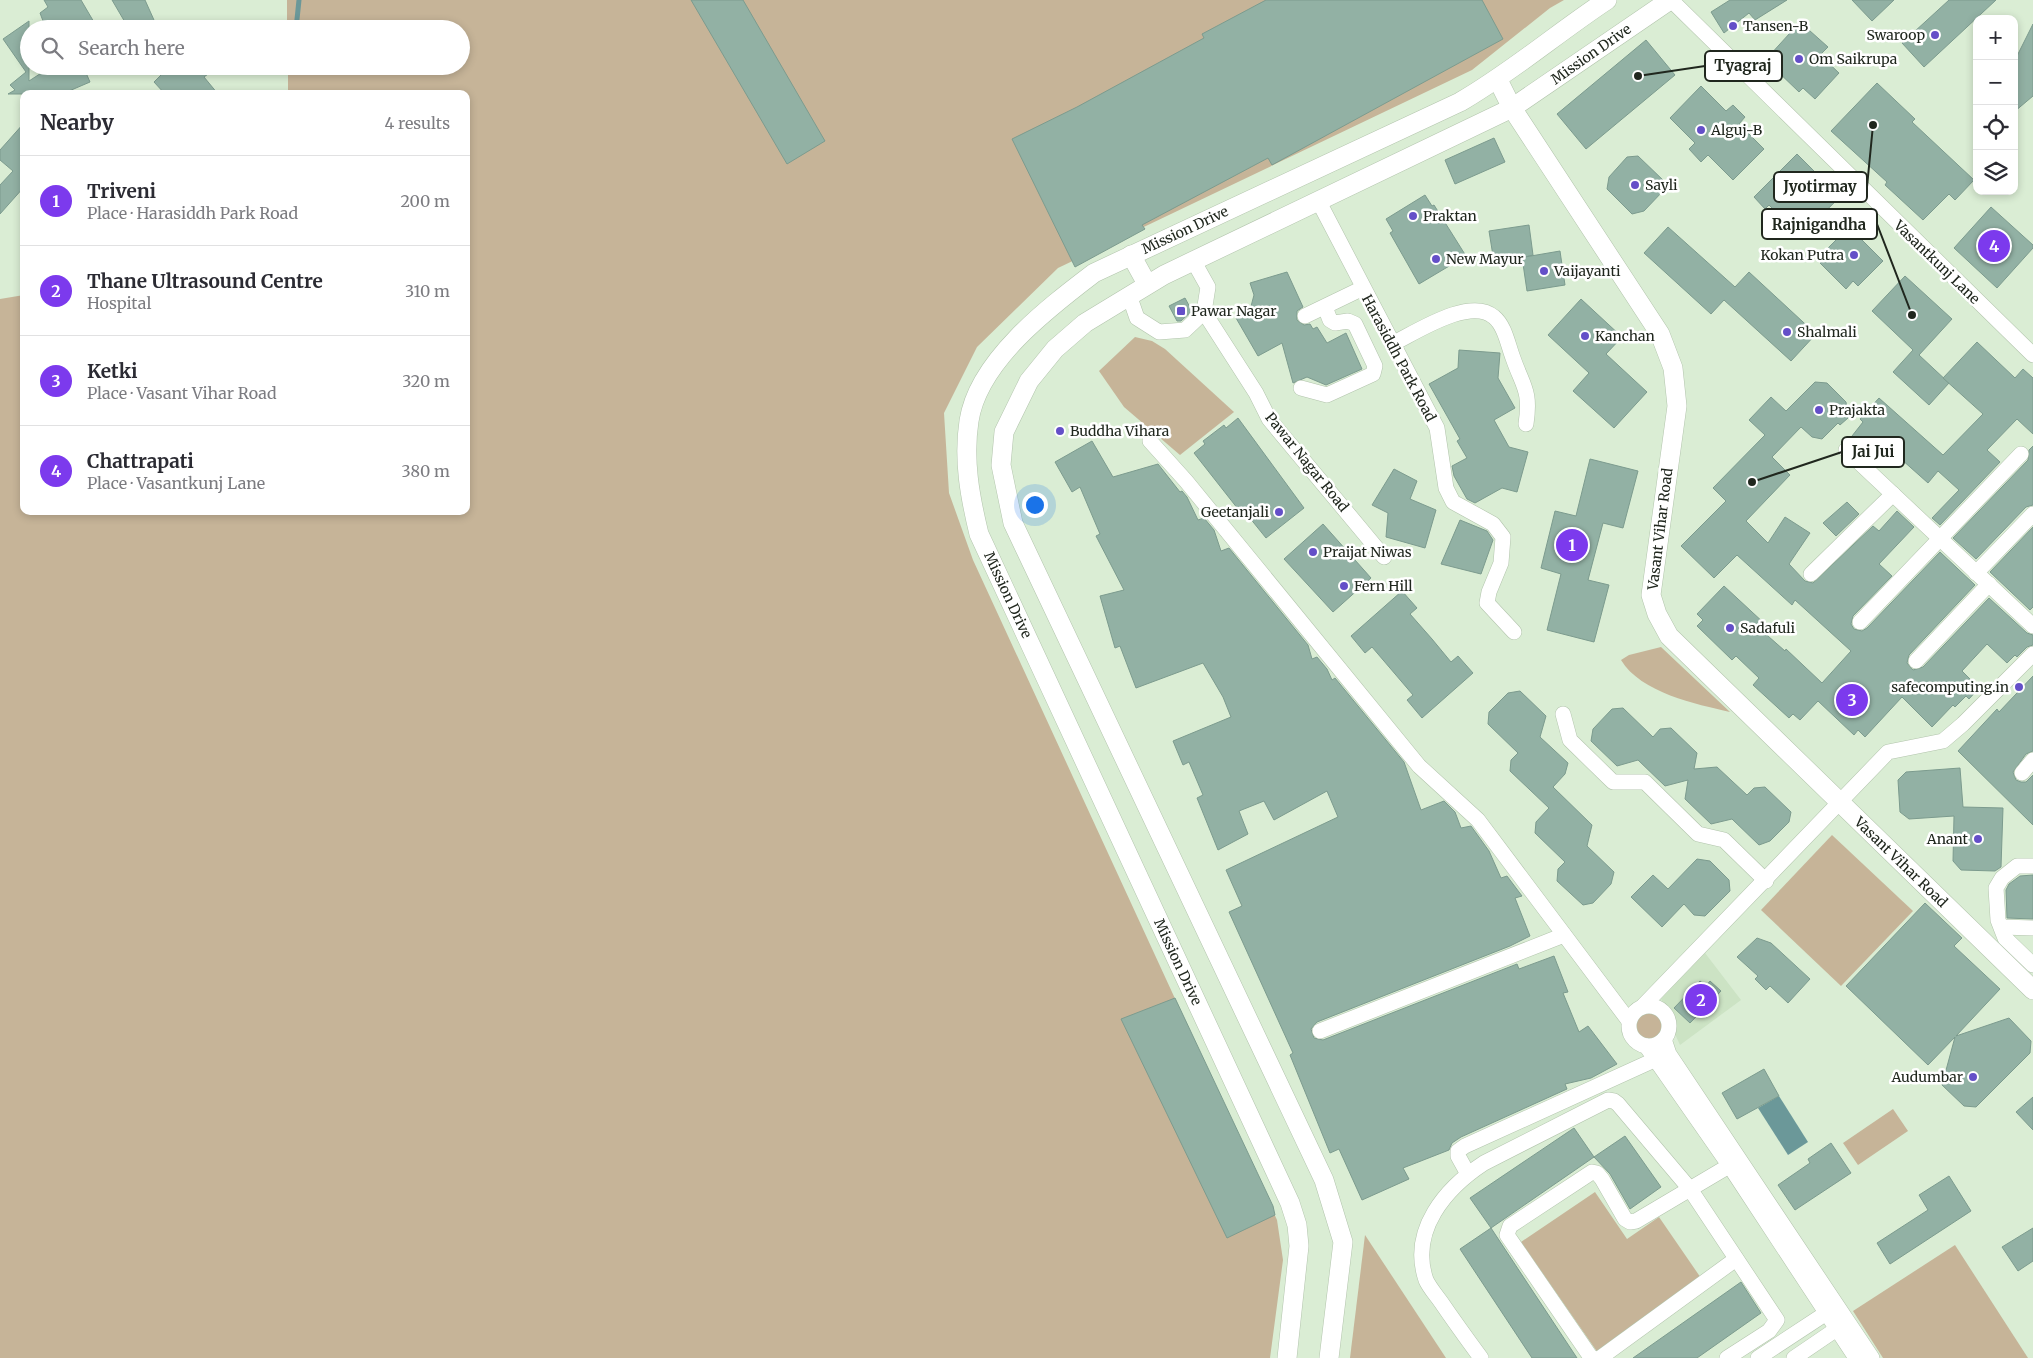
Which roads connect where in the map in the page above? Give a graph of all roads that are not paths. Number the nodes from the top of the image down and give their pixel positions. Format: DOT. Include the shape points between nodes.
graph roads {
  1 [pos="1607,0"];
  2 [pos="1670,0"];
  3 [pos="1498,80"];
  4 [pos="1512,108"];
  5 [pos="1319,202"];
  6 [pos="1131,254"];
  7 [pos="1194,262"];
  8 [pos="1147,284"];
  9 [pos="1363,288"];
  10 [pos="1129,295"];
  11 [pos="1326,306"];
  12 [pos="1204,312"];
  13 [pos="1305,316"];
  14 [pos="1392,344"];
  15 [pos="2033,354"];
  16 [pos="1301,388"];
  17 [pos="1526,424"];
  18 [pos="1150,441"];
  19 [pos="1846,450"];
  20 [pos="2021,454"];
  21 [pos="1893,494"];
  22 [pos="2033,514"];
  23 [pos="1939,538"];
  24 [pos="1384,557"];
  25 [pos="1976,573"];
  26 [pos="1811,574"];
  27 [pos="1989,584"];
  28 [pos="2030,618"];
  29 [pos="1860,622"];
  30 [pos="1514,632"];
  31 [pos="2033,654"];
  32 [pos="1916,661"];
  33 [pos="1563,714"];
  34 [pos="2033,760"];
  35 [pos="2022,773"];
  36 [pos="1838,802"];
  37 [pos="2033,866"];
  38 [pos="1766,881"];
  39 [pos="2002,927"];
  40 [pos="2033,928"];
  41 [pos="1564,935"];
  42 [pos="2033,965"];
  43 [pos="2031,985"];
  44 [pos="1642,1007"];
  45 [pos="1630,1021"];
  46 [pos="1320,1031"];
  47 [pos="1662,1051"];
  48 [pos="1734,1162"];
  49 [pos="1468,1174"];
  50 [pos="1690,1189"];
  51 [pos="1736,1259"];
  52 [pos="1832,1309"];
  53 [pos="1842,1325"];
  54 [pos="1761,1357"];
  55 [pos="1287,1358"];
  56 [pos="1330,1358"];
  57 [pos="1481,1358"];
  58 [pos="1593,1358"];
  59 [pos="1600,1358"];
  60 [pos="1727,1358"];
  61 [pos="1794,1358"];
  62 [pos="1856,1358"];
  63 [pos="1872,1358"];
  1 -- 3 [label="street, Mission Drive"];
  2 -- 4 [label="street, Mission Drive"];
  2 -- 15 [label="street, Vasantkunj Lane"];
  3 -- 4 [label="street"];
  3 -- 6 [label="street, Mission Drive" via="1460,102"];
  4 -- 5 [label="street, Mission Drive"];
  4 -- 36 [label="street, Vasant Vihar Road" via="1660,334 1673,368 1676,406 1651,595 1657,614 1669,636"];
  5 -- 7 [label="street, Mission Drive"];
  5 -- 9 [label="street, Harasiddh Park Road"];
  6 -- 8 [label="street"];
  6 -- 55 [label="street, Mission Drive" via="1094,273 1059,299 1002,356 979,388 969,420 966,452 969,493 980,534 1290,1203 1299,1246"];
  7 -- 8 [label="street, Mission Drive"];
  7 -- 12 [label="street" via="1208,287"];
  8 -- 10 [label="street, Mission Drive"];
  9 -- 11 [label="street"];
  9 -- 14 [label="street, Harasiddh Park Road"];
  10 -- 12 [label="street" via="1137,318 1159,332 1185,330"];
  10 -- 56 [label="street, Mission Drive" via="1085,323 1055,349 1029,381 1004,432 1001,464 1005,494 1013,524 1324,1180 1344,1242"];
  11 -- 13 [label="street"];
  11 -- 16 [label="street" via="1330,320 1355,324 1375,366 1372,374 1328,395"];
  12 -- 24 [label="street, Pawar Nagar Road" via="1269,419"];
  14 -- 17 [label="street" via="1454,313 1481,310 1494,317 1524,382 1529,404"];
  14 -- 30 [label="street, Harasiddh Park Road" via="1437,428 1446,488 1453,502 1492,524 1503,537 1501,563 1487,603"];
  18 -- 41 [label="street" via="1419,766 1478,820"];
  19 -- 21 [label="street"];
  20 -- 23 [label="street"];
  21 -- 23 [label="street"];
  21 -- 26 [label="street"];
  22 -- 25 [label="street"];
  23 -- 25 [label="street"];
  23 -- 29 [label="street"];
  25 -- 27 [label="street"];
  27 -- 28 [label="street"];
  27 -- 32 [label="street"];
  31 -- 36 [label="street" via="1943,741 1888,752"];
  33 -- 38 [label="street" via="1570,740 1613,782 1645,782 1698,834 1724,840"];
  34 -- 35 [label="street"];
  36 -- 38 [label="street"];
  36 -- 43 [label="street, Vasant Vihar Road"];
  37 -- 39 [label="street" via="2016,866 1996,888 1998,920"];
  38 -- 44 [label="street"];
  39 -- 40 [label="street"];
  39 -- 42 [label="street" via="2006,938"];
  41 -- 45 [label="street"];
  41 -- 46 [label="street"];
  44 -- 45 [label="street" via="1636,1010"];
  44 -- 47 [label="street" via="1655,1007 1666,1015 1669,1027"];
  45 -- 47 [label="street" via="1634,1040"];
  47 -- 48 [label="street"];
  47 -- 49 [label="street" via="1465,1146 1458,1151 1458,1156"];
  48 -- 50 [label="street"];
  48 -- 52 [label="street"];
  49 -- 50 [label="street" via="1601,1103 1614,1101"];
  49 -- 57 [label="street" via="1439,1202 1429,1220 1423,1260 1426,1281"];
  50 -- 51 [label="street"];
  50 -- 58 [label="street" via="1630,1222 1625,1219 1602,1179 1592,1172 1510,1226 1508,1235"];
  51 -- 59 [label="street"];
  51 -- 60 [label="street" via="1777,1320 1769,1331"];
  52 -- 53 [label="street"];
  52 -- 54 [label="street"];
  53 -- 61 [label="street"];
  53 -- 62 [label="street"];
  53 -- 63 [label="street"];
}
